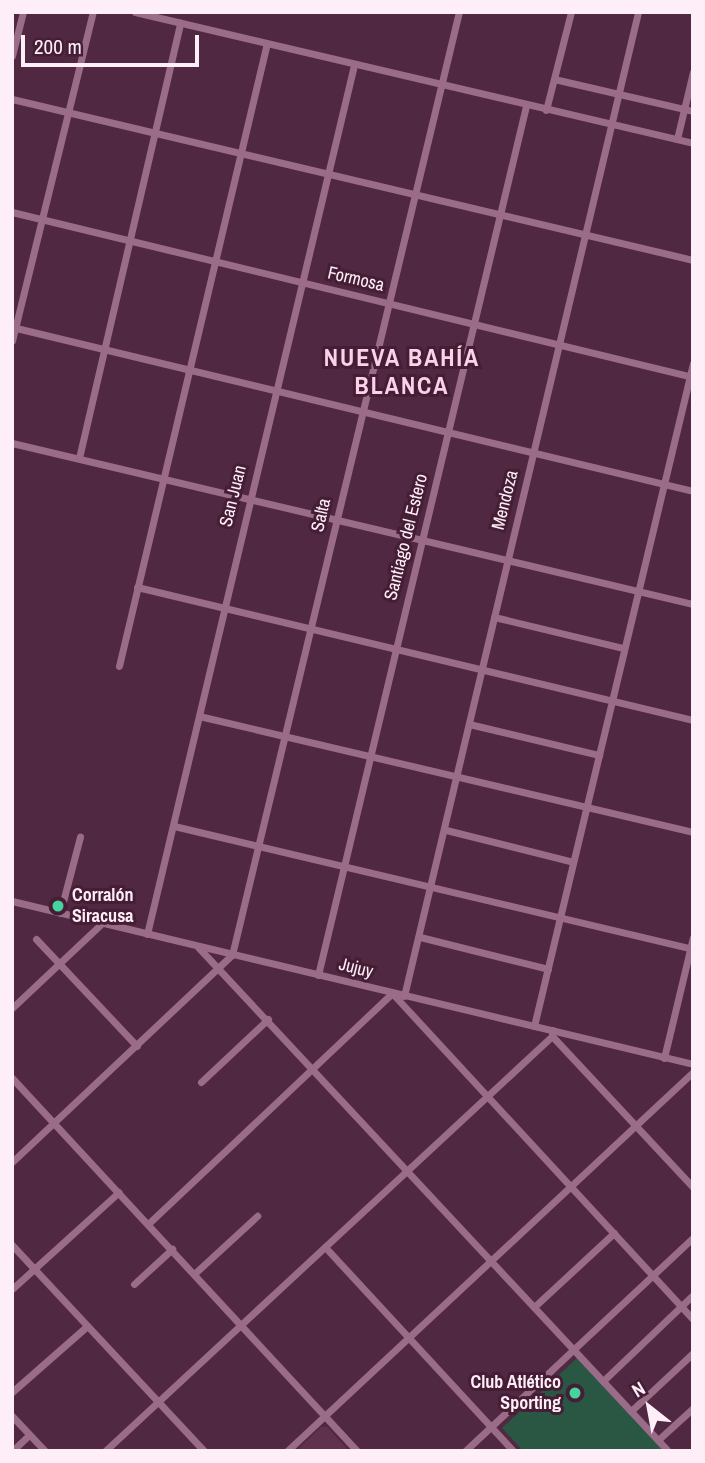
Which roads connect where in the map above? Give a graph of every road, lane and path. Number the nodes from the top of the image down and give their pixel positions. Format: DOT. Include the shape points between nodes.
graph roads {
  1 [pos="23,12"];
  2 [pos="93,12"];
  3 [pos="135,12"];
  4 [pos="459,12"];
  5 [pos="571,12"];
  6 [pos="638,12"];
  7 [pos="180,23"];
  8 [pos="267,43"];
  9 [pos="12,56"];
  10 [pos="354,65"];
  11 [pos="693,72"];
  12 [pos="554,79"];
  13 [pos="442,83"];
  14 [pos="619,94"];
  15 [pos="12,99"];
  16 [pos="526,106"];
  17 [pos="684,109"];
  18 [pos="70,110"];
  19 [pos="546,110"];
  20 [pos="693,111"];
  21 [pos="611,124"];
  22 [pos="154,132"];
  23 [pos="677,139"];
  24 [pos="693,143"];
  25 [pos="240,153"];
  26 [pos="328,173"];
  27 [pos="413,195"];
  28 [pos="12,212"];
  29 [pos="499,215"];
  30 [pos="44,219"];
  31 [pos="584,235"];
  32 [pos="127,241"];
  33 [pos="693,260"];
  34 [pos="215,263"];
  35 [pos="302,282"];
  36 [pos="387,303"];
  37 [pos="474,323"];
  38 [pos="14,328"];
  39 [pos="12,341"];
  40 [pos="558,343"];
  41 [pos="102,349"];
  42 [pos="693,363"];
  43 [pos="188,370"];
  44 [pos="691,377"];
  45 [pos="276,391"];
  46 [pos="362,411"];
  47 [pos="447,433"];
  48 [pos="12,443"];
  49 [pos="533,453"];
  50 [pos="79,458"];
  51 [pos="162,478"];
  52 [pos="663,484"];
  53 [pos="693,491"];
  54 [pos="249,499"];
  55 [pos="337,520"];
  56 [pos="421,541"];
  57 [pos="506,562"];
  58 [pos="137,587"];
  59 [pos="637,592"];
  60 [pos="693,604"];
  61 [pos="222,607"];
  62 [pos="494,617"];
  63 [pos="310,629"];
  64 [pos="395,648"];
  65 [pos="624,648"];
  66 [pos="119,666"];
  67 [pos="480,671"];
  68 [pos="611,701"];
  69 [pos="199,716"];
  70 [pos="693,720"];
  71 [pos="469,724"];
  72 [pos="285,736"];
  73 [pos="599,755"];
  74 [pos="372,756"];
  75 [pos="459,776"];
  76 [pos="587,808"];
  77 [pos="174,826"];
  78 [pos="446,830"];
  79 [pos="693,832"];
  80 [pos="80,837"];
  81 [pos="260,844"];
  82 [pos="573,862"];
  83 [pos="344,865"];
  84 [pos="432,885"];
  85 [pos="12,901"];
  86 [pos="60,914"];
  87 [pos="561,918"];
  88 [pos="100,925"];
  89 [pos="147,934"];
  90 [pos="420,937"];
  91 [pos="693,937"];
  92 [pos="36,939"];
  93 [pos="198,946"];
  94 [pos="691,949"];
  95 [pos="232,955"];
  96 [pos="60,962"];
  97 [pos="220,968"];
  98 [pos="548,969"];
  99 [pos="318,975"];
  100 [pos="391,993"];
  101 [pos="404,996"];
  102 [pos="12,1008"];
  103 [pos="268,1018"];
  104 [pos="534,1026"];
  105 [pos="552,1033"];
  106 [pos="137,1046"];
  107 [pos="664,1058"];
  108 [pos="693,1064"];
  109 [pos="314,1068"];
  110 [pos="693,1072"];
  111 [pos="12,1078"];
  112 [pos="201,1082"];
  113 [pos="487,1095"];
  114 [pos="54,1123"];
  115 [pos="635,1125"];
  116 [pos="12,1162"];
  117 [pos="408,1169"];
  118 [pos="571,1185"];
  119 [pos="693,1188"];
  120 [pos="118,1192"];
  121 [pos="257,1216"];
  122 [pos="148,1224"];
  123 [pos="614,1233"];
  124 [pos="693,1238"];
  125 [pos="12,1245"];
  126 [pos="325,1247"];
  127 [pos="172,1249"];
  128 [pos="490,1259"];
  129 [pos="34,1269"];
  130 [pos="194,1274"];
  131 [pos="653,1276"];
  132 [pos="134,1283"];
  133 [pos="12,1289"];
  134 [pos="693,1295"];
  135 [pos="681,1306"];
  136 [pos="534,1307"];
  137 [pos="693,1319"];
  138 [pos="241,1324"];
  139 [pos="87,1326"];
  140 [pos="409,1338"];
  141 [pos="574,1350"];
  142 [pos="693,1353"];
  143 [pos="603,1381"];
  144 [pos="12,1392"];
  145 [pos="158,1402"];
  146 [pos="693,1408"];
  147 [pos="631,1410"];
  148 [pos="326,1415"];
  149 [pos="12,1416"];
  150 [pos="491,1427"];
  151 [pos="29,1435"];
  152 [pos="658,1440"];
  153 [pos="12,1451"];
  154 [pos="45,1451"];
  155 [pos="105,1451"];
  156 [pos="204,1451"];
  157 [pos="287,1451"];
  158 [pos="357,1451"];
  159 [pos="465,1451"];
  160 [pos="513,1451"];
  161 [pos="668,1451"];
  1 -- 9 [label="street"];
  2 -- 18 [label="street"];
  3 -- 7 [label="street"];
  4 -- 13 [label="street, Salta"];
  5 -- 12 [label="street"];
  6 -- 14 [label="street, Mendoza"];
  7 -- 8 [label="street"];
  7 -- 22 [label="street"];
  8 -- 10 [label="street"];
  8 -- 25 [label="street"];
  10 -- 13 [label="street"];
  10 -- 26 [label="street, San Juan"];
  11 -- 17 [label="street"];
  12 -- 14 [label="street"];
  12 -- 19 [label="street"];
  13 -- 16 [label="street"];
  13 -- 27 [label="street, Salta"];
  14 -- 17 [label="street"];
  14 -- 21 [label="street, Mendoza"];
  15 -- 18 [label="street"];
  16 -- 19 [label="street"];
  16 -- 29 [label="street, Santiago del Estero"];
  17 -- 20 [label="street"];
  17 -- 23 [label="street"];
  18 -- 22 [label="street"];
  18 -- 30 [label="street"];
  19 -- 21 [label="street"];
  21 -- 23 [label="street"];
  21 -- 31 [label="street, Mendoza"];
  22 -- 25 [label="street"];
  22 -- 32 [label="street"];
  23 -- 24 [label="street"];
  25 -- 26 [label="street"];
  25 -- 34 [label="street"];
  26 -- 27 [label="street"];
  26 -- 35 [label="street, San Juan"];
  27 -- 29 [label="street"];
  27 -- 36 [label="street, Salta"];
  28 -- 30 [label="street, Formosa"];
  29 -- 31 [label="street"];
  29 -- 37 [label="street, Santiago del Estero"];
  30 -- 32 [label="street, Formosa"];
  30 -- 38 [label="street"];
  31 -- 33 [label="street"];
  31 -- 40 [label="street, Mendoza"];
  32 -- 34 [label="street, Formosa"];
  32 -- 41 [label="street"];
  34 -- 35 [label="street, Formosa"];
  34 -- 43 [label="street"];
  35 -- 36 [label="street, Formosa"];
  35 -- 45 [label="street, San Juan"];
  36 -- 37 [label="street, Formosa"];
  36 -- 46 [label="street, Salta"];
  37 -- 40 [label="street, Formosa"];
  37 -- 47 [label="street, Santiago del Estero"];
  38 -- 39 [label="street"];
  38 -- 41 [label="street"];
  40 -- 44 [label="street, Formosa"];
  40 -- 49 [label="street, Mendoza"];
  41 -- 43 [label="street"];
  41 -- 50 [label="street"];
  42 -- 44 [label="street"];
  43 -- 45 [label="street"];
  43 -- 51 [label="street"];
  44 -- 52 [label="street"];
  45 -- 46 [label="street"];
  45 -- 54 [label="street, San Juan"];
  46 -- 47 [label="street"];
  46 -- 55 [label="street, Salta"];
  47 -- 49 [label="street"];
  47 -- 56 [label="street, Santiago del Estero"];
  48 -- 50 [label="street"];
  49 -- 52 [label="street"];
  49 -- 57 [label="street, Mendoza"];
  50 -- 51 [label="street"];
  51 -- 54 [label="street"];
  51 -- 58 [label="street"];
  52 -- 53 [label="street"];
  52 -- 59 [label="street"];
  54 -- 55 [label="street"];
  54 -- 61 [label="street, San Juan"];
  55 -- 56 [label="street"];
  55 -- 63 [label="street, Salta"];
  56 -- 57 [label="street"];
  56 -- 64 [label="street, Santiago del Estero"];
  57 -- 59 [label="street"];
  57 -- 62 [label="street, Mendoza"];
  58 -- 61 [label="street"];
  58 -- 66 [label="street"];
  59 -- 60 [label="street"];
  59 -- 65 [label="street"];
  61 -- 63 [label="street"];
  61 -- 69 [label="street, San Juan"];
  62 -- 65 [label="street"];
  62 -- 67 [label="street, Mendoza"];
  63 -- 64 [label="street"];
  63 -- 72 [label="street, Salta"];
  64 -- 67 [label="street"];
  64 -- 74 [label="street, Santiago del Estero"];
  65 -- 68 [label="street"];
  67 -- 68 [label="street"];
  67 -- 71 [label="street, Mendoza"];
  68 -- 70 [label="street"];
  68 -- 73 [label="street"];
  69 -- 72 [label="street"];
  69 -- 77 [label="street, San Juan"];
  71 -- 73 [label="street"];
  71 -- 75 [label="street, Mendoza"];
  72 -- 74 [label="street"];
  72 -- 81 [label="street, Salta"];
  73 -- 76 [label="street"];
  74 -- 75 [label="street"];
  74 -- 83 [label="street, Santiago del Estero"];
  75 -- 76 [label="street"];
  75 -- 78 [label="street, Mendoza"];
  76 -- 79 [label="street"];
  76 -- 82 [label="street"];
  77 -- 81 [label="street"];
  77 -- 89 [label="street, San Juan"];
  78 -- 82 [label="street"];
  78 -- 84 [label="street, Mendoza"];
  80 -- 86 [label="street"];
  81 -- 83 [label="street"];
  81 -- 95 [label="street, Salta"];
  82 -- 87 [label="street"];
  83 -- 84 [label="street"];
  83 -- 99 [label="street, Santiago del Estero"];
  84 -- 87 [label="street"];
  84 -- 90 [label="street, Mendoza"];
  85 -- 86 [label="street, Jujuy"];
  86 -- 88 [label="street, Jujuy"];
  87 -- 94 [label="street"];
  87 -- 98 [label="street"];
  88 -- 89 [label="street, Jujuy"];
  88 -- 96 [label="street"];
  89 -- 93 [label="street, Jujuy"];
  90 -- 98 [label="street"];
  90 -- 101 [label="street, Mendoza"];
  91 -- 94 [label="street"];
  92 -- 96 [label="street"];
  93 -- 95 [label="street, Jujuy"];
  93 -- 97 [label="street"];
  94 -- 107 [label="street"];
  95 -- 97 [label="street"];
  95 -- 99 [label="street, Jujuy"];
  96 -- 102 [label="street"];
  96 -- 106 [label="street"];
  97 -- 103 [label="street"];
  97 -- 106 [label="street"];
  98 -- 104 [label="street"];
  99 -- 100 [label="street, Jujuy"];
  100 -- 101 [label="street, Jujuy"];
  100 -- 109 [label="street"];
  100 -- 113 [label="street"];
  101 -- 104 [label="street, Jujuy"];
  103 -- 109 [label="street"];
  103 -- 112 [label="street"];
  104 -- 105 [label="street, Jujuy"];
  105 -- 107 [label="street, Jujuy"];
  105 -- 113 [label="street"];
  105 -- 115 [label="street"];
  106 -- 114 [label="street"];
  107 -- 108 [label="street, Jujuy"];
  109 -- 117 [label="street"];
  109 -- 122 [label="street"];
  110 -- 115 [label="street"];
  111 -- 114 [label="street"];
  113 -- 117 [label="street"];
  113 -- 118 [label="street"];
  114 -- 116 [label="street"];
  114 -- 120 [label="street"];
  115 -- 118 [label="street"];
  115 -- 119 [label="street"];
  117 -- 126 [label="street"];
  117 -- 128 [label="street"];
  118 -- 123 [label="street"];
  118 -- 128 [label="street"];
  120 -- 122 [label="street"];
  120 -- 129 [label="street"];
  121 -- 130 [label="street"];
  122 -- 127 [label="street"];
  123 -- 131 [label="street"];
  123 -- 136 [label="street"];
  124 -- 131 [label="street"];
  125 -- 129 [label="street"];
  126 -- 138 [label="street"];
  126 -- 140 [label="street"];
  127 -- 130 [label="street"];
  127 -- 132 [label="street"];
  128 -- 136 [label="street"];
  128 -- 140 [label="street"];
  129 -- 133 [label="street"];
  129 -- 139 [label="street"];
  130 -- 138 [label="street"];
  131 -- 135 [label="street"];
  131 -- 141 [label="street"];
  134 -- 135 [label="street"];
  135 -- 137 [label="street"];
  135 -- 143 [label="street"];
  136 -- 141 [label="street"];
  138 -- 145 [label="street"];
  138 -- 148 [label="street"];
  139 -- 144 [label="street"];
  139 -- 145 [label="street"];
  140 -- 148 [label="street"];
  140 -- 150 [label="street"];
  141 -- 143 [label="street"];
  141 -- 150 [label="street"];
  142 -- 147 [label="street"];
  143 -- 147 [label="street"];
  145 -- 155 [label="street"];
  145 -- 156 [label="street"];
  146 -- 152 [label="street"];
  147 -- 152 [label="street"];
  148 -- 157 [label="street"];
  148 -- 158 [label="street"];
  149 -- 151 [label="street"];
  150 -- 159 [label="street"];
  150 -- 160 [label="street"];
  151 -- 153 [label="street"];
  151 -- 154 [label="street"];
  152 -- 161 [label="street"];
}
